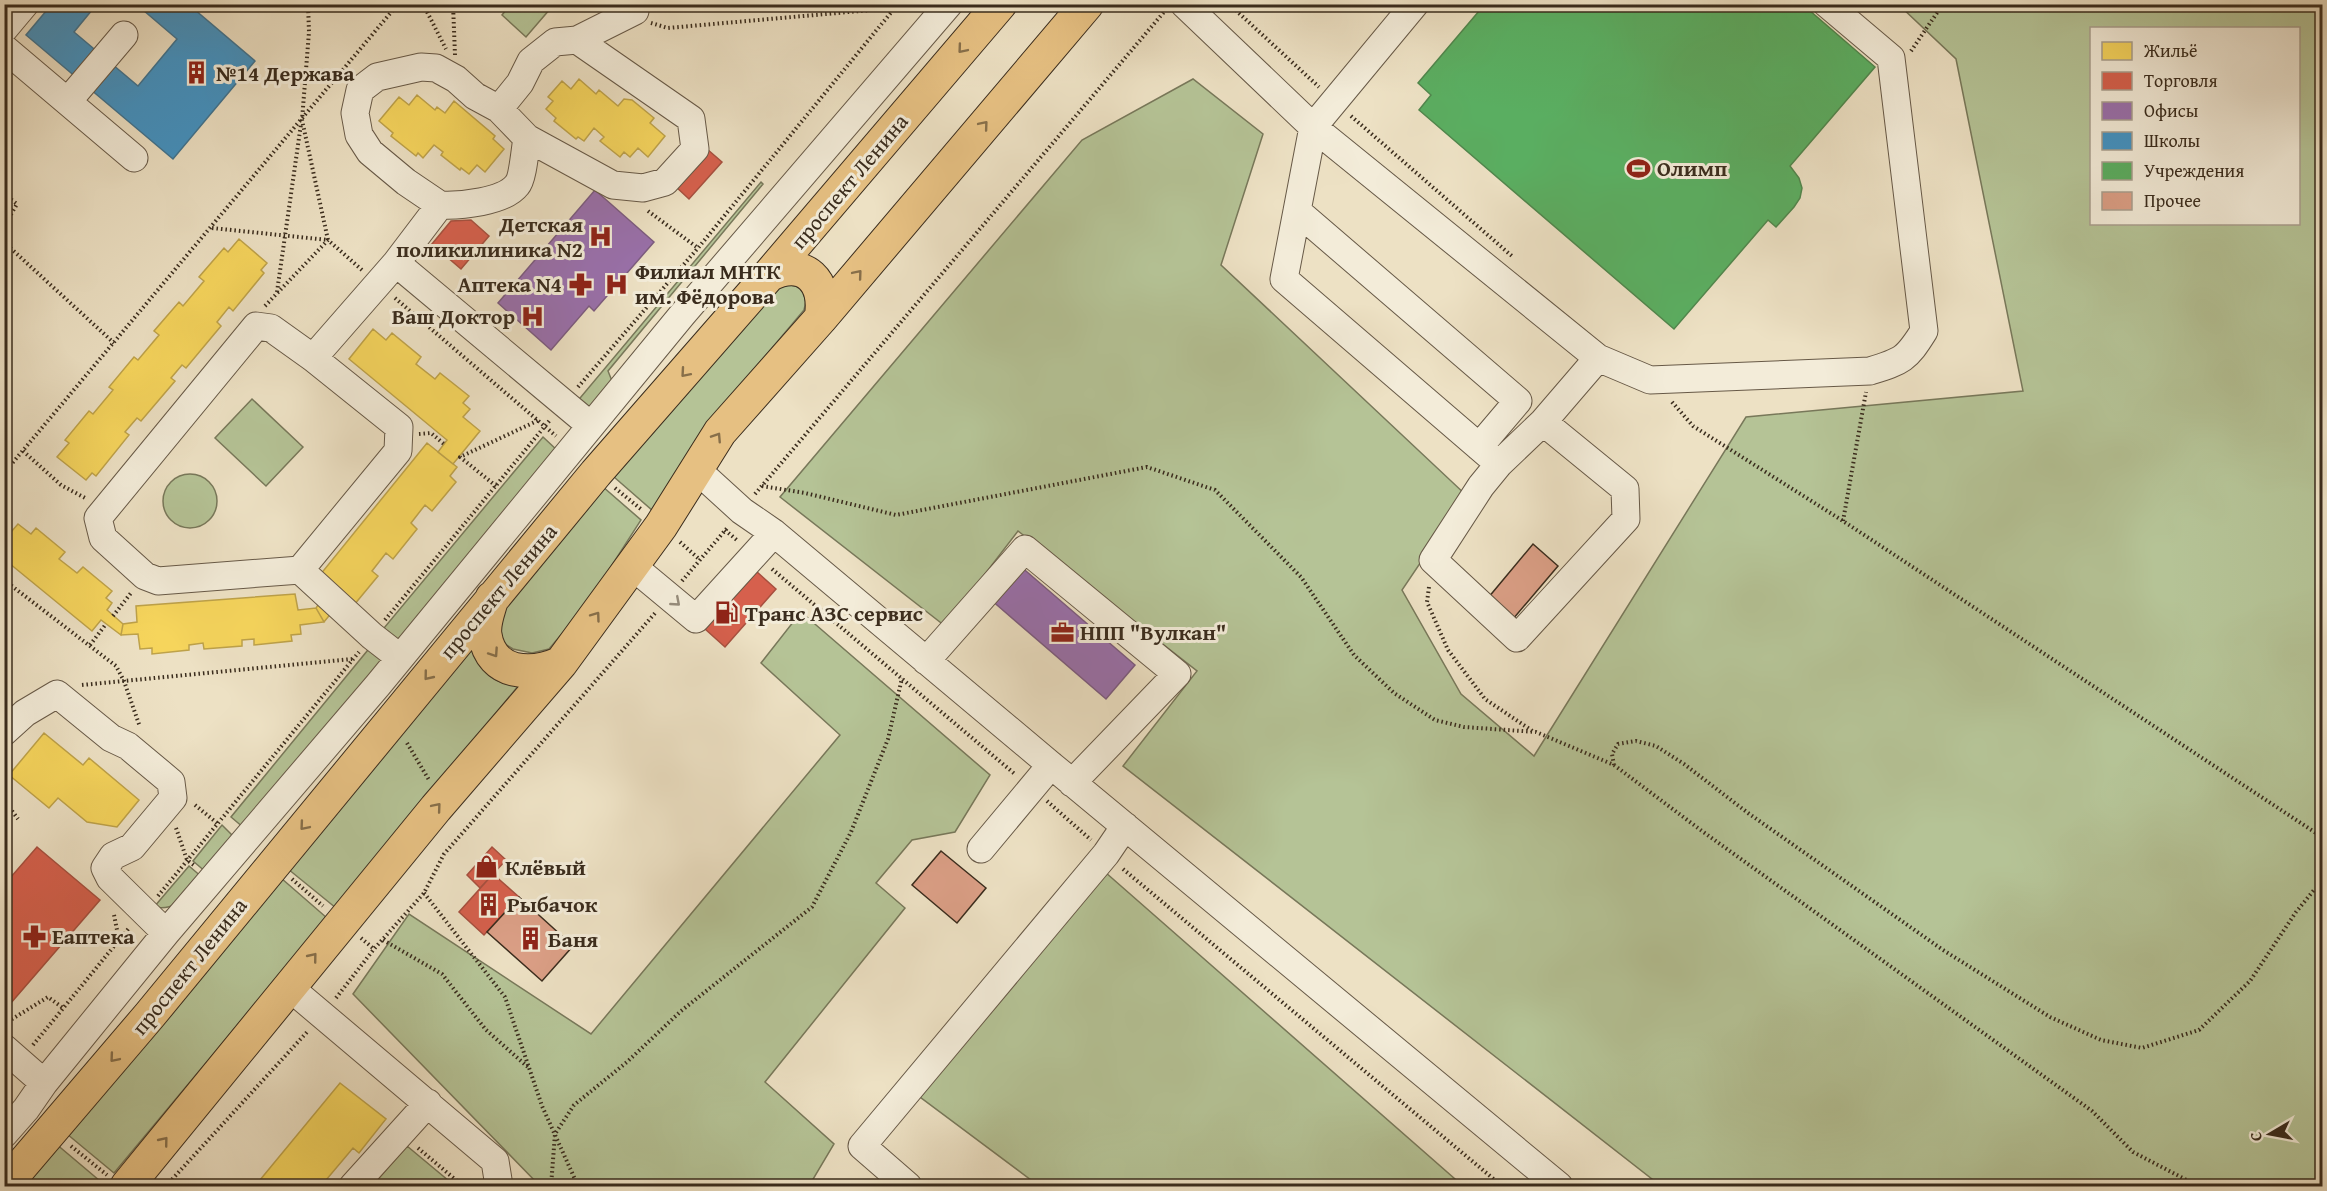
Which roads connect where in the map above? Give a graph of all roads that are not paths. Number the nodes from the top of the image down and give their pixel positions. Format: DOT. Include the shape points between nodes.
graph roads {
  1 [pos="25,4"];
  2 [pos="949,4"];
  3 [pos="1000,4"];
  4 [pos="1087,4"];
  5 [pos="1184,4"];
  6 [pos="1414,4"];
  7 [pos="1827,4"];
  8 [pos="632,9"];
  9 [pos="124,35"];
  10 [pos="577,40"];
  11 [pos="5,45"];
  12 [pos="68,101"];
  13 [pos="499,109"];
  14 [pos="1313,127"];
  15 [pos="527,138"];
  16 [pos="134,158"];
  17 [pos="440,205"];
  18 [pos="1297,211"];
  19 [pos="396,263"];
  20 [pos="769,275"];
  21 [pos="682,315"];
  22 [pos="821,318"];
  23 [pos="714,340"];
  24 [pos="313,358"];
  25 [pos="1598,358"];
  26 [pos="1543,422"];
  27 [pos="590,425"];
  28 [pos="1479,447"];
  29 [pos="1499,465"];
  30 [pos="697,470"];
  31 [pos="774,533"];
  32 [pos="631,566"];
  33 [pos="300,570"];
  34 [pos="492,598"];
  35 [pos="399,657"];
  36 [pos="926,661"];
  37 [pos="561,663"];
  38 [pos="4,732"];
  39 [pos="1051,765"];
  40 [pos="1072,783"];
  41 [pos="1125,826"];
  42 [pos="981,849"];
  43 [pos="166,933"];
  44 [pos="289,987"];
  45 [pos="119,990"];
  46 [pos="149,1016"];
  47 [pos="12,1054"];
  48 [pos="44,1083"];
  49 [pos="428,1103"];
  50 [pos="4,1134"];
  51 [pos="4,1186"];
  52 [pos="127,1186"];
  53 [pos="353,1186"];
  54 [pos="499,1186"];
  55 [pos="908,1186"];
  56 [pos="1559,1186"];
  1 -- 11 [label="lane"];
  2 -- 21 [label="lane"];
  3 -- 20 [label="main road, проспект Ленина, one-way"];
  22 -- 4 [label="main road, one-way"];
  5 -- 14 [label="lane"];
  6 -- 14 [label="lane"];
  7 -- 25 [label="lane" via="1891,58 1924,331 1914,347 1898,362 1870,371 1650,380"];
  8 -- 10 [label="lane"];
  9 -- 12 [label="lane"];
  10 -- 13 [label="lane" via="555,42 531,61 520,83"];
  10 -- 15 [label="lane" via="691,119 695,149 665,182 643,188 613,185"];
  11 -- 12 [label="lane"];
  12 -- 16 [label="lane"];
  13 -- 15 [label="lane"];
  13 -- 17 [label="lane" via="475,96 456,74 436,68 421,67 377,76 360,90 355,113 359,135 370,152"];
  14 -- 18 [label="lane"];
  14 -- 25 [label="lane"];
  15 -- 17 [label="lane" via="518,184 508,193 463,206"];
  17 -- 19 [label="lane"];
  18 -- 28 [label="lane" via="1284,279"];
  18 -- 28 [label="lane" via="1518,401"];
  19 -- 24 [label="lane"];
  19 -- 27 [label="lane"];
  20 -- 22 [label="main road" via="792,268 810,275 822,292"];
  20 -- 23 [label="main road, проспект Ленина"];
  21 -- 23 [label="lane"];
  21 -- 27 [label="lane"];
  30 -- 22 [label="main road, one-way" via="720,432"];
  23 -- 34 [label="main road, проспект Ленина, one-way"];
  24 -- 33 [label="lane" via="399,427 399,451"];
  24 -- 33 [label="lane" via="271,328 256,326 98,518 103,538 145,576 159,581"];
  25 -- 26 [label="lane"];
  26 -- 29 [label="lane"];
  26 -- 29 [label="lane" via="1625,489 1626,519 1517,638 1433,560"];
  27 -- 35 [label="lane"];
  28 -- 29 [label="lane"];
  30 -- 31 [label="lane" via="742,511"];
  30 -- 32 [label="main road"];
  32 -- 31 [label="lane, one-way" via="696,619"];
  31 -- 36 [label="lane"];
  37 -- 32 [label="main road, one-way"];
  33 -- 35 [label="lane"];
  34 -- 37 [label="main road, one-way" via="485,635 492,654 500,662 529,672"];
  34 -- 46 [label="main road, проспект Ленина, one-way"];
  35 -- 43 [label="lane"];
  36 -- 39 [label="lane"];
  36 -- 40 [label="lane" via="1025,549 1177,674"];
  44 -- 37 [label="main road, one-way"];
  38 -- 43 [label="lane" via="25,713 57,694 171,782 170,802 132,847 113,856 105,868 110,879"];
  39 -- 40 [label="lane"];
  39 -- 42 [label="lane"];
  40 -- 41 [label="lane"];
  41 -- 55 [label="lane" via="1106,854 862,1146"];
  41 -- 56 [label="lane"];
  43 -- 45 [label="lane"];
  44 -- 49 [label="lane"];
  52 -- 44 [label="main road, one-way"];
  45 -- 46 [label="lane"];
  45 -- 48 [label="lane"];
  46 -- 51 [label="main road, проспект Ленина, one-way"];
  47 -- 48 [label="lane"];
  48 -- 50 [label="lane"];
  49 -- 53 [label="lane"];
  49 -- 54 [label="lane" via="495,1161"];
}
